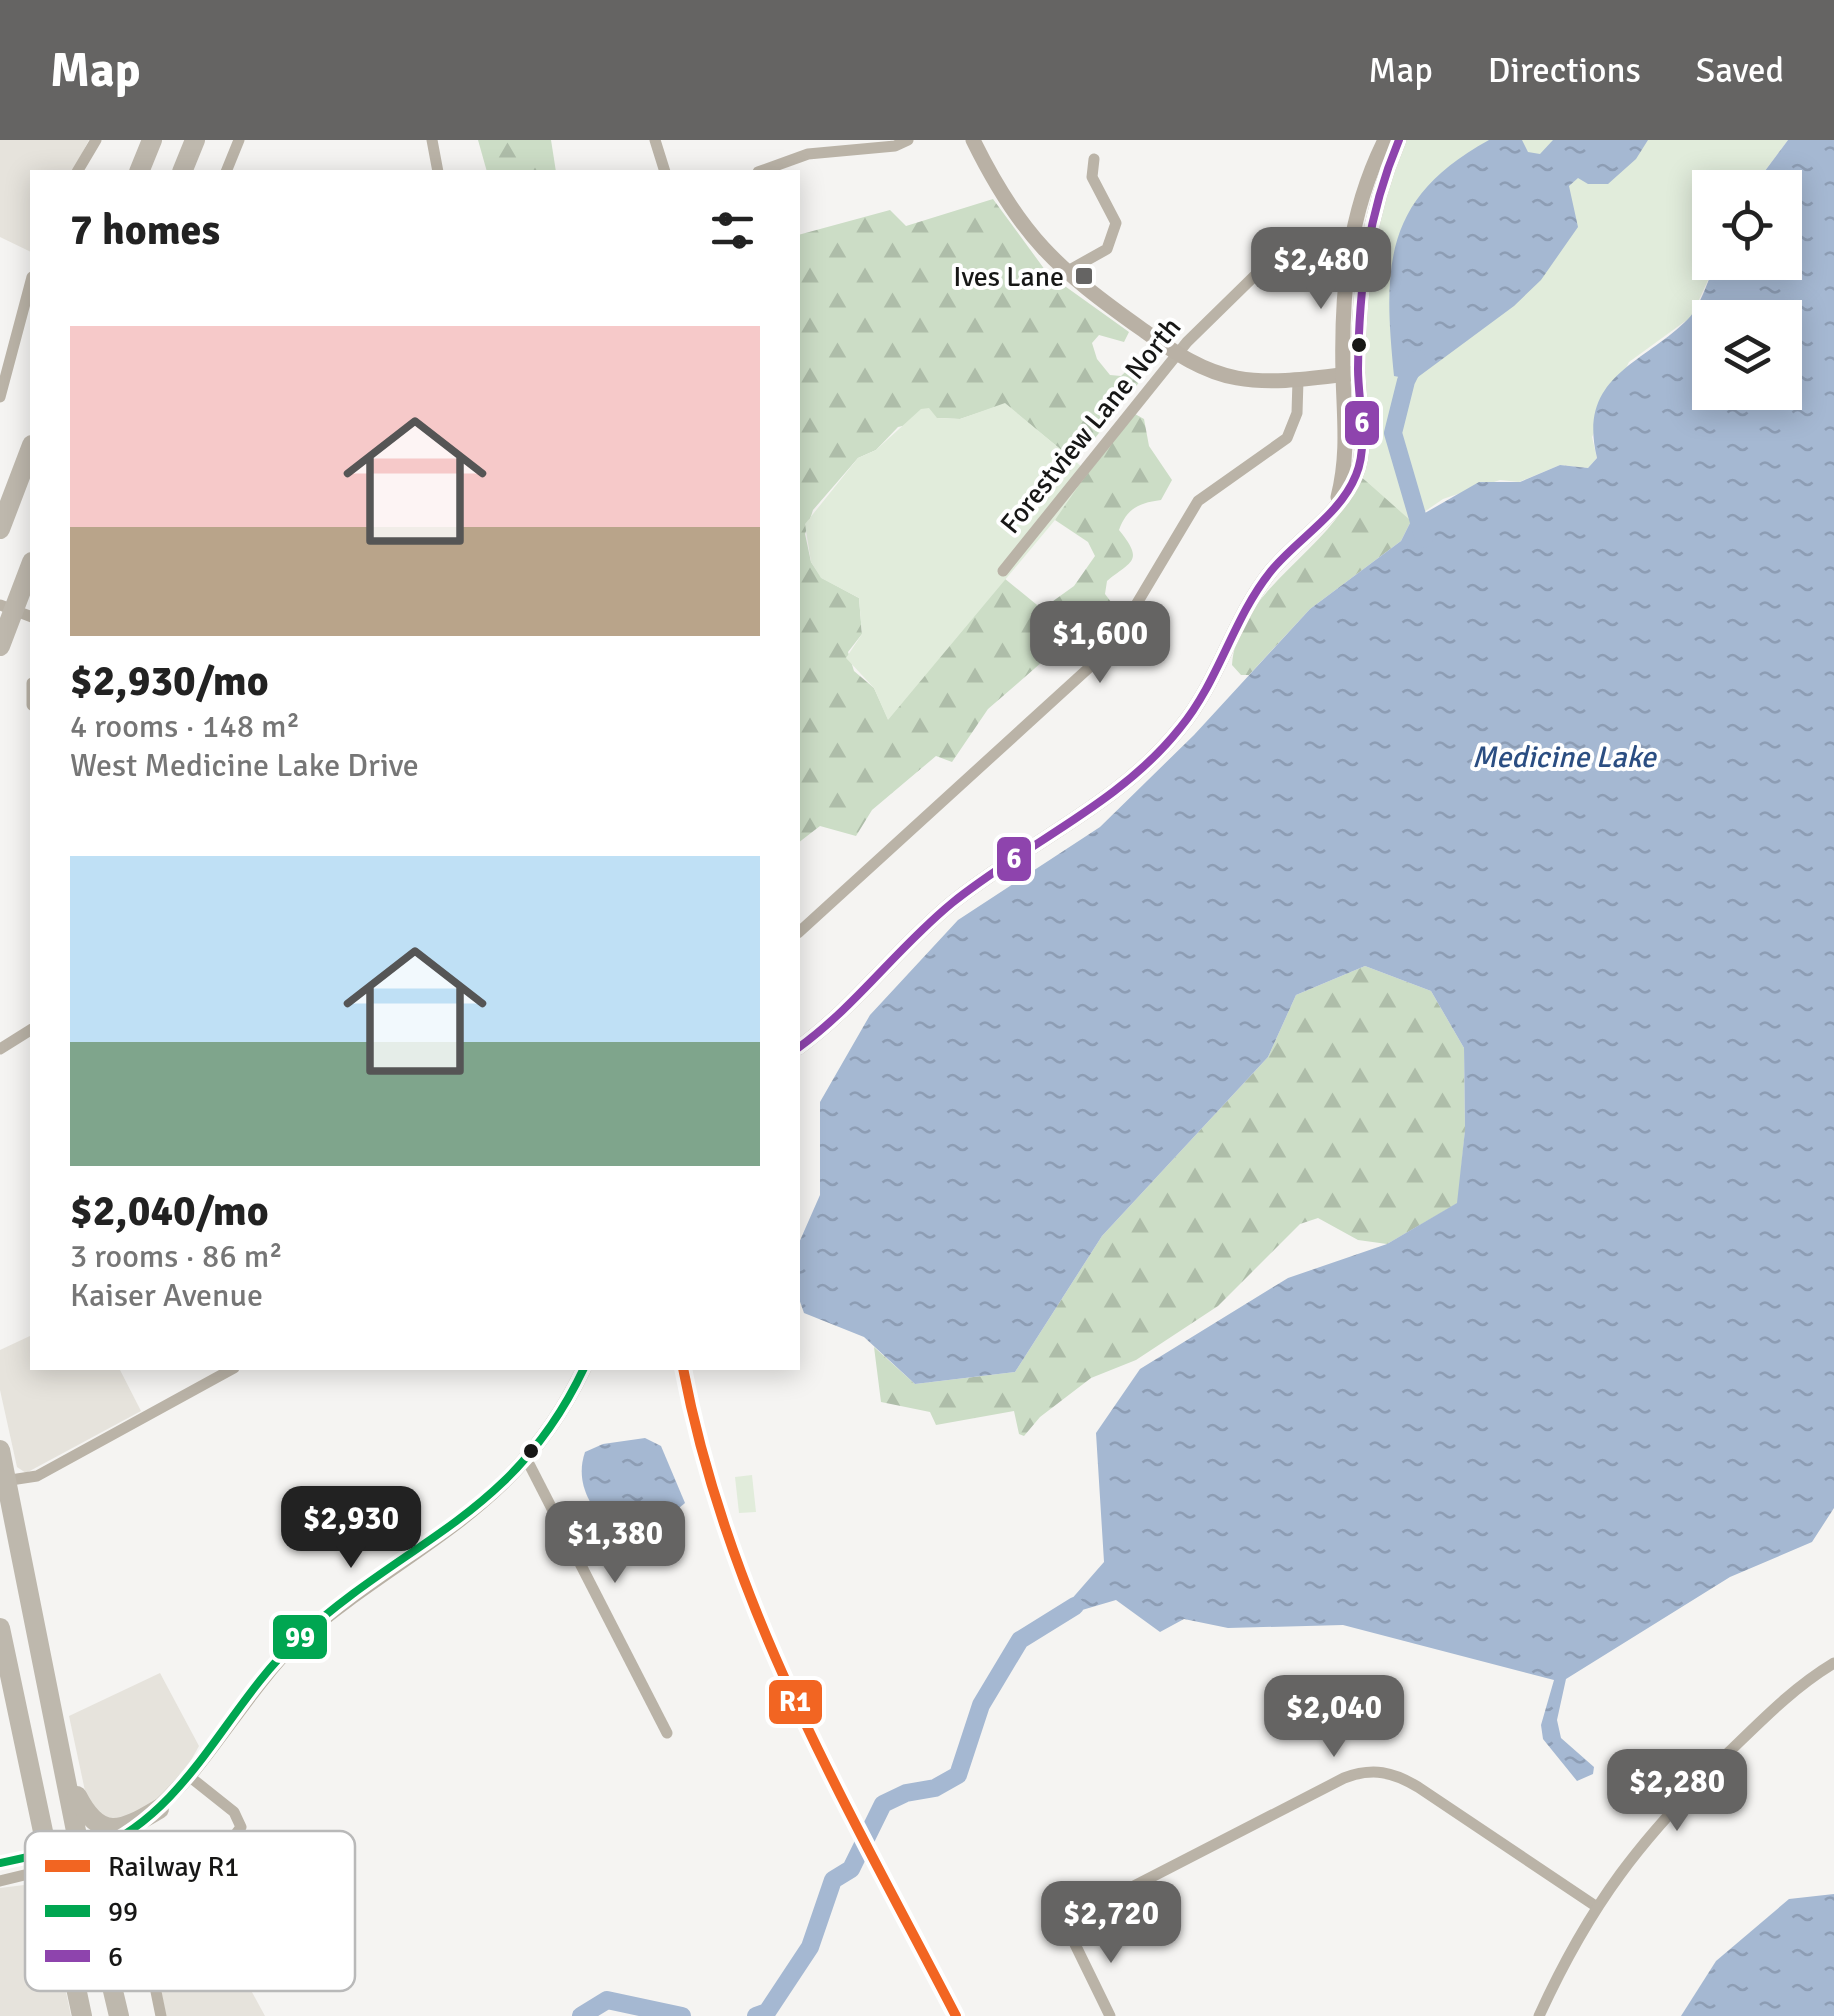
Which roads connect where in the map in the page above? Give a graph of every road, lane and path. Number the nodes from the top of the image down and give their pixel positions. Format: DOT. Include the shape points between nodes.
graph roads {
  1 [pos="96,140"];
  2 [pos="152,140"];
  3 [pos="195,140"];
  4 [pos="239,140"];
  5 [pos="432,140"];
  6 [pos="655,140"];
  7 [pos="908,140"];
  8 [pos="973,140"];
  9 [pos="1384,140"];
  10 [pos="1399,140"];
  11 [pos="1094,159"];
  12 [pos="78,170"];
  13 [pos="140,170"];
  14 [pos="183,170"];
  15 [pos="227,170"];
  16 [pos="438,170"];
  17 [pos="664,170"];
  18 [pos="764,170"];
  19 [pos="1308,237"];
  20 [pos="1066,272"];
  21 [pos="30,284"];
  22 [pos="1178,356"];
  23 [pos="1350,374"];
  24 [pos="1298,380"];
  25 [pos="0,397"];
  26 [pos="30,450"];
  27 [pos="0,530"];
  28 [pos="30,568"];
  29 [pos="1002,571"];
  30 [pos="16,611"];
  31 [pos="0,646"];
  32 [pos="800,930"];
  33 [pos="30,1030"];
  34 [pos="800,1046"];
  35 [pos="0,1049"];
  36 [pos="230,1370"];
  37 [pos="583,1370"];
  38 [pos="0,1450"];
  39 [pos="527,1460"];
  40 [pos="3,1481"];
  41 [pos="0,1628"];
  42 [pos="1834,1663"];
  43 [pos="667,1732"];
  44 [pos="62,1753"];
  45 [pos="190,1777"];
  46 [pos="159,1809"];
  47 [pos="43,1831"];
  48 [pos="76,1831"];
  49 [pos="131,1831"];
  50 [pos="239,1831"];
  51 [pos="25,1858"];
  52 [pos="0,1863"];
  53 [pos="25,1876"];
  54 [pos="0,1881"];
  55 [pos="1594,1905"];
  56 [pos="77,1991"];
  57 [pos="113,1991"];
  58 [pos="156,1991"];
  59 [pos="82,2016"];
  60 [pos="119,2016"];
  61 [pos="161,2016"];
  62 [pos="1110,2016"];
  63 [pos="1538,2016"];
  1 -- 12 [label="street"];
  2 -- 13 [label="highway"];
  3 -- 14 [label="highway"];
  4 -- 15 [label="street"];
  5 -- 16 [label="street"];
  6 -- 17 [label="street"];
  7 -- 18 [label="street" via="808,154"];
  8 -- 20 [label="street" via="1009,207"];
  9 -- 23 [label="street" via="1352,226 1344,283"];
  10 -- 23 [label="street" via="1368,230"];
  11 -- 20 [label="street" via="1092,177 1116,223 1108,249"];
  19 -- 22 [label="street, Forestview Lane North" via="1285,246"];
  20 -- 22 [label="street"];
  21 -- 25 [label="street"];
  22 -- 24 [label="street" via="1240,379"];
  22 -- 29 [label="street, Forestview Lane North"];
  23 -- 24 [label="street"];
  23 -- 34 [label="street" via="1357,474 1336,506 1270,572 1205,694 1161,750 1104,798 952,903"];
  24 -- 32 [label="street" via="1297,414 1287,438 1198,502 1124,625 1092,665"];
  26 -- 27 [label="highway"];
  28 -- 30 [label="highway"];
  30 -- 31 [label="highway"];
  33 -- 35 [label="street"];
  36 -- 40 [label="street" via="37,1476"];
  37 -- 39 [label="street"];
  38 -- 40 [label="highway"];
  39 -- 43 [label="street"];
  39 -- 45 [label="street" via="482,1505 297,1640 245,1698"];
  40 -- 44 [label="highway"];
  41 -- 47 [label="highway"];
  42 -- 55 [label="street" via="1792,1692 1688,1793"];
  44 -- 46 [label="highway" via="96,1824 124,1827"];
  44 -- 48 [label="highway"];
  45 -- 46 [label="street"];
  45 -- 50 [label="street" via="234,1812"];
  46 -- 49 [label="street"];
  51 -- 52 [label="street"];
  53 -- 54 [label="street"];
  55 -- 62 [label="street" via="1418,1787 1392,1773 1365,1772 1070,1919 1069,1932"];
  55 -- 63 [label="street"];
  56 -- 59 [label="highway"];
  57 -- 60 [label="highway"];
  58 -- 61 [label="street"];
}
